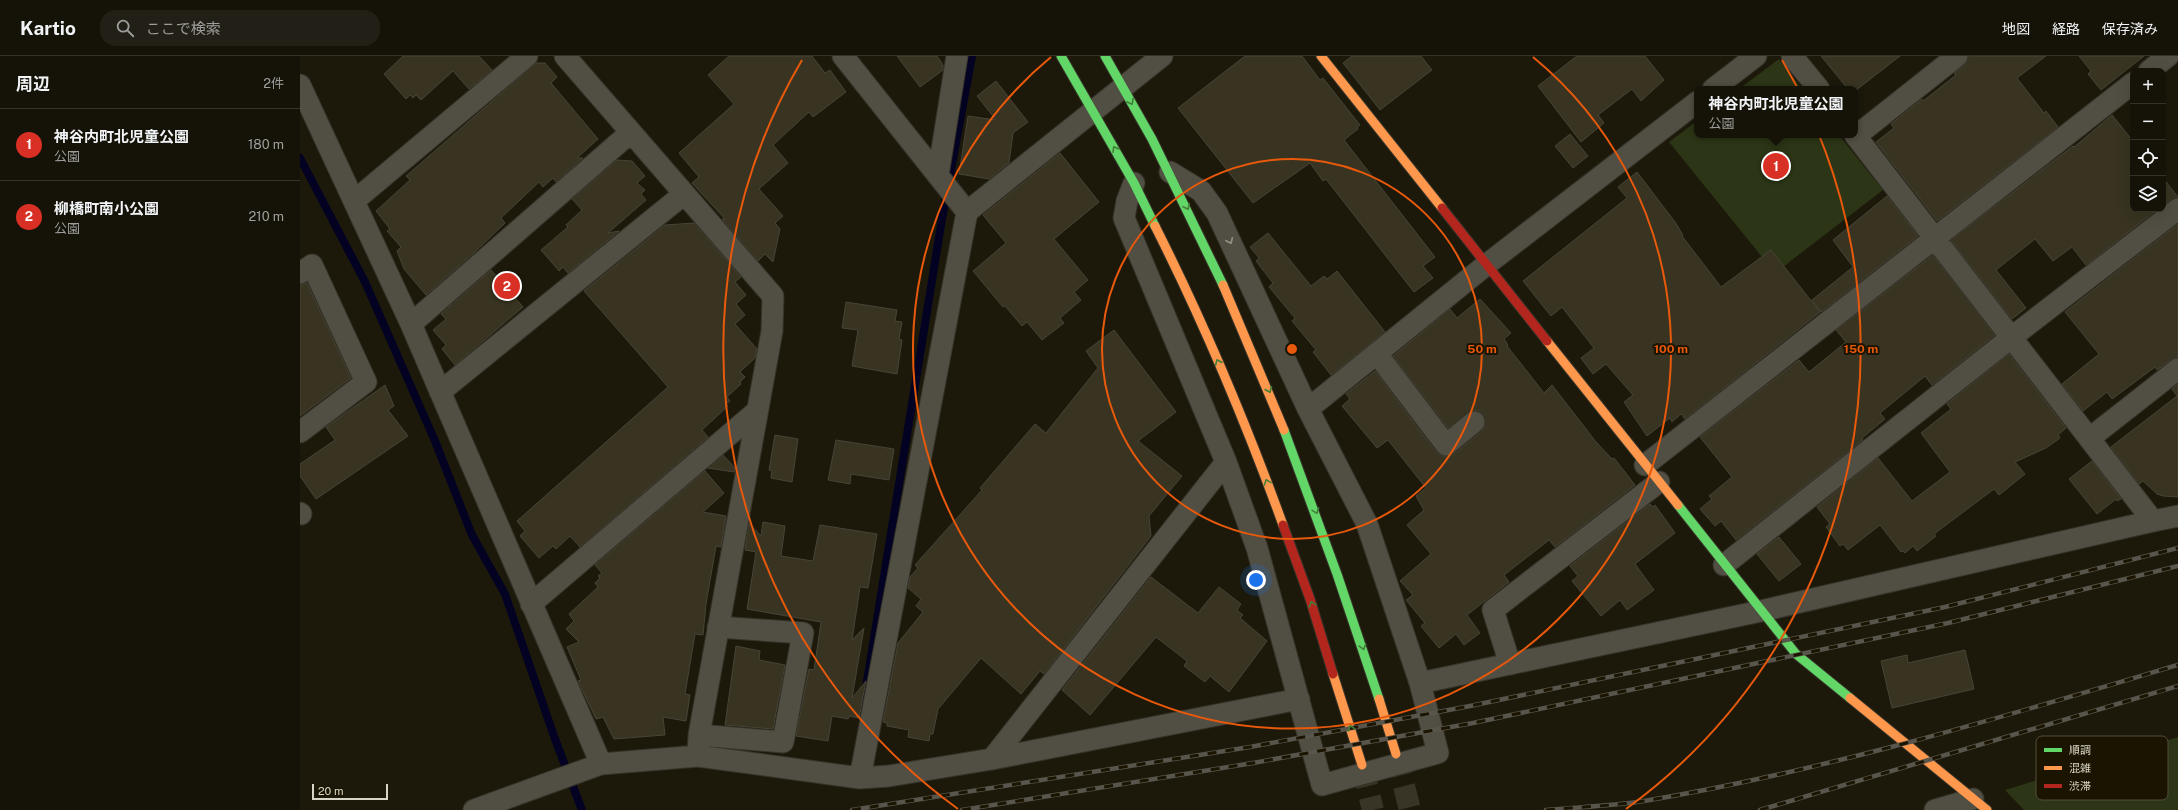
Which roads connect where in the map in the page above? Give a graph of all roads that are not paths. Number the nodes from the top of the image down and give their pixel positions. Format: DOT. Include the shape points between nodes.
graph roads {
  1 [pos="527,56"];
  2 [pos="565,56"];
  3 [pos="843,56"];
  4 [pos="958,56"];
  5 [pos="1061,56"];
  6 [pos="1105,56"];
  7 [pos="1162,56"];
  8 [pos="1321,56"];
  9 [pos="1756,56"];
  10 [pos="1792,56"];
  11 [pos="1957,56"];
  12 [pos="2168,56"];
  13 [pos="2153,68"];
  14 [pos="300,85"];
  15 [pos="2130,85"];
  16 [pos="1717,86"];
  17 [pos="1817,86"];
  18 [pos="1123,87"];
  19 [pos="1694,104"];
  20 [pos="1093,110"];
  21 [pos="630,133"];
  22 [pos="1858,134"];
  23 [pos="1857,138"];
  24 [pos="1170,172"];
  25 [pos="939,177"];
  26 [pos="1134,183"];
  27 [pos="684,194"];
  28 [pos="354,201"];
  29 [pos="961,206"];
  30 [pos="2178,209"];
  31 [pos="1936,238"];
  32 [pos="1486,265"];
  33 [pos="300,273"];
  34 [pos="411,324"];
  35 [pos="2012,337"];
  36 [pos="1377,354"];
  37 [pos="2178,369"];
  38 [pos="440,392"];
  39 [pos="1308,409"];
  40 [pos="757,411"];
  41 [pos="1474,422"];
  42 [pos="300,432"];
  43 [pos="2090,438"];
  44 [pos="1226,462"];
  45 [pos="1645,465"];
  46 [pos="1659,482"];
  47 [pos="2178,516"];
  48 [pos="2153,521"];
  49 [pos="1724,565"];
  50 [pos="531,604"];
  51 [pos="1761,611"];
  52 [pos="718,627"];
  53 [pos="1510,664"];
  54 [pos="1420,683"];
  55 [pos="1299,699"];
  56 [pos="699,735"];
  57 [pos="1396,754"];
  58 [pos="698,756"];
  59 [pos="992,758"];
  60 [pos="601,764"];
  61 [pos="1362,765"];
  62 [pos="860,778"];
  63 [pos="1980,804"];
  64 [pos="474,810"];
  65 [pos="1935,810"];
  1 -- 28 [label="street"];
  2 -- 21 [label="street"];
  3 -- 25 [label="street"];
  4 -- 25 [label="street"];
  5 -- 20 [label="street"];
  6 -- 18 [label="street"];
  7 -- 18 [label="street"];
  8 -- 32 [label="street"];
  9 -- 16 [label="street"];
  10 -- 17 [label="street"];
  11 -- 22 [label="street"];
  12 -- 13 [label="street"];
  14 -- 28 [label="street"];
  15 -- 31 [label="street"];
  18 -- 20 [label="street"];
  18 -- 24 [label="street, one-way"];
  19 -- 32 [label="street"];
  26 -- 20 [label="street, one-way"];
  20 -- 29 [label="street"];
  21 -- 27 [label="street"];
  21 -- 34 [label="street"];
  23 -- 31 [label="street"];
  24 -- 39 [label="street, one-way" via="1201,191 1217,213"];
  24 -- 57 [label="street, one-way" via="1241,323 1282,420 1358,629"];
  25 -- 29 [label="street"];
  26 -- 44 [label="street" via="1124,218"];
  61 -- 26 [label="street, one-way" via="1310,599 1256,452 1191,298"];
  27 -- 38 [label="street"];
  27 -- 40 [label="street" via="773,296 772,331"];
  28 -- 34 [label="street"];
  29 -- 62 [label="street"];
  30 -- 35 [label="street"];
  31 -- 35 [label="street"];
  31 -- 45 [label="street"];
  32 -- 36 [label="street"];
  32 -- 45 [label="street"];
  33 -- 42 [label="street" via="312,265 366,382"];
  34 -- 38 [label="street"];
  35 -- 43 [label="street"];
  35 -- 49 [label="street"];
  36 -- 39 [label="street"];
  36 -- 41 [label="street" via="1446,445"];
  37 -- 43 [label="street"];
  38 -- 50 [label="street"];
  39 -- 54 [label="street" via="1367,524"];
  40 -- 50 [label="street"];
  40 -- 52 [label="street"];
  43 -- 48 [label="street"];
  44 -- 55 [label="street" via="1257,548"];
  44 -- 59 [label="street"];
  45 -- 46 [label="street"];
  46 -- 49 [label="street"];
  46 -- 53 [label="street" via="1493,610"];
  47 -- 48 [label="street"];
  48 -- 51 [label="street"];
  49 -- 51 [label="street"];
  50 -- 60 [label="street"];
  51 -- 53 [label="street"];
  51 -- 63 [label="street" via="1796,654"];
  52 -- 56 [label="street"];
  52 -- 56 [label="street" via="803,633 783,742"];
  53 -- 54 [label="street"];
  54 -- 55 [label="street" via="1438,753 1322,785"];
  55 -- 59 [label="street"];
  56 -- 58 [label="street"];
  58 -- 60 [label="street"];
  58 -- 62 [label="street"];
  59 -- 62 [label="street" via="888,776"];
  60 -- 64 [label="street"];
  63 -- 65 [label="street"];
}
